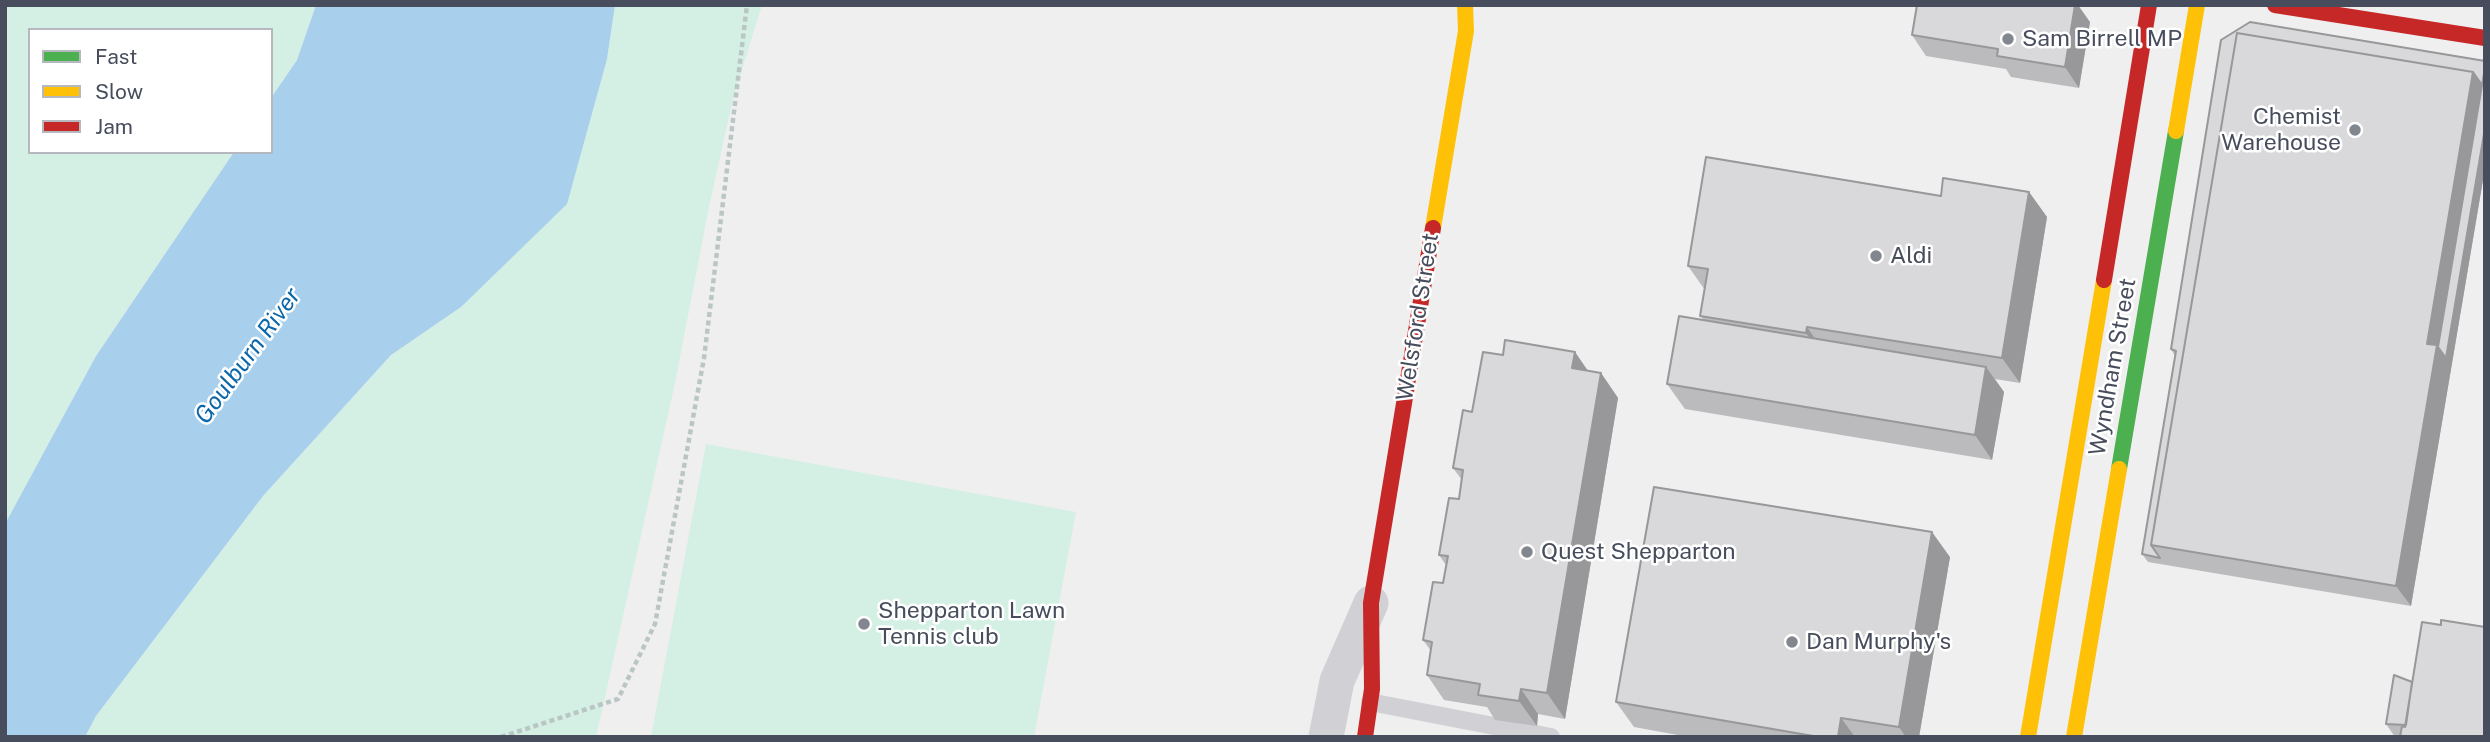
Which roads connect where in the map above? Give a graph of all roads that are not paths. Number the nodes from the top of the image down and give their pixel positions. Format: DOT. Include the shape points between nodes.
graph roads {
  1 [pos="2149,5"];
  2 [pos="2196,5"];
  3 [pos="2275,5"];
  4 [pos="1470,14"];
  5 [pos="2485,38"];
  6 [pos="1371,603"];
  7 [pos="1370,702"];
  8 [pos="1326,737"];
  9 [pos="1365,737"];
  10 [pos="1550,737"];
  11 [pos="2028,737"];
  12 [pos="2074,737"];
  1 -- 11 [label="main road, Wyndham Street"];
  2 -- 12 [label="main road, Wyndham Street"];
  3 -- 5 [label="main road"];
  4 -- 6 [label="main road, Welsford Street"];
  6 -- 7 [label="main road, Welsford Street"];
  6 -- 8 [label="street, Welsford Street" via="1337,681"];
  7 -- 9 [label="main road, Welsford Street"];
  7 -- 10 [label="lane"];
}
